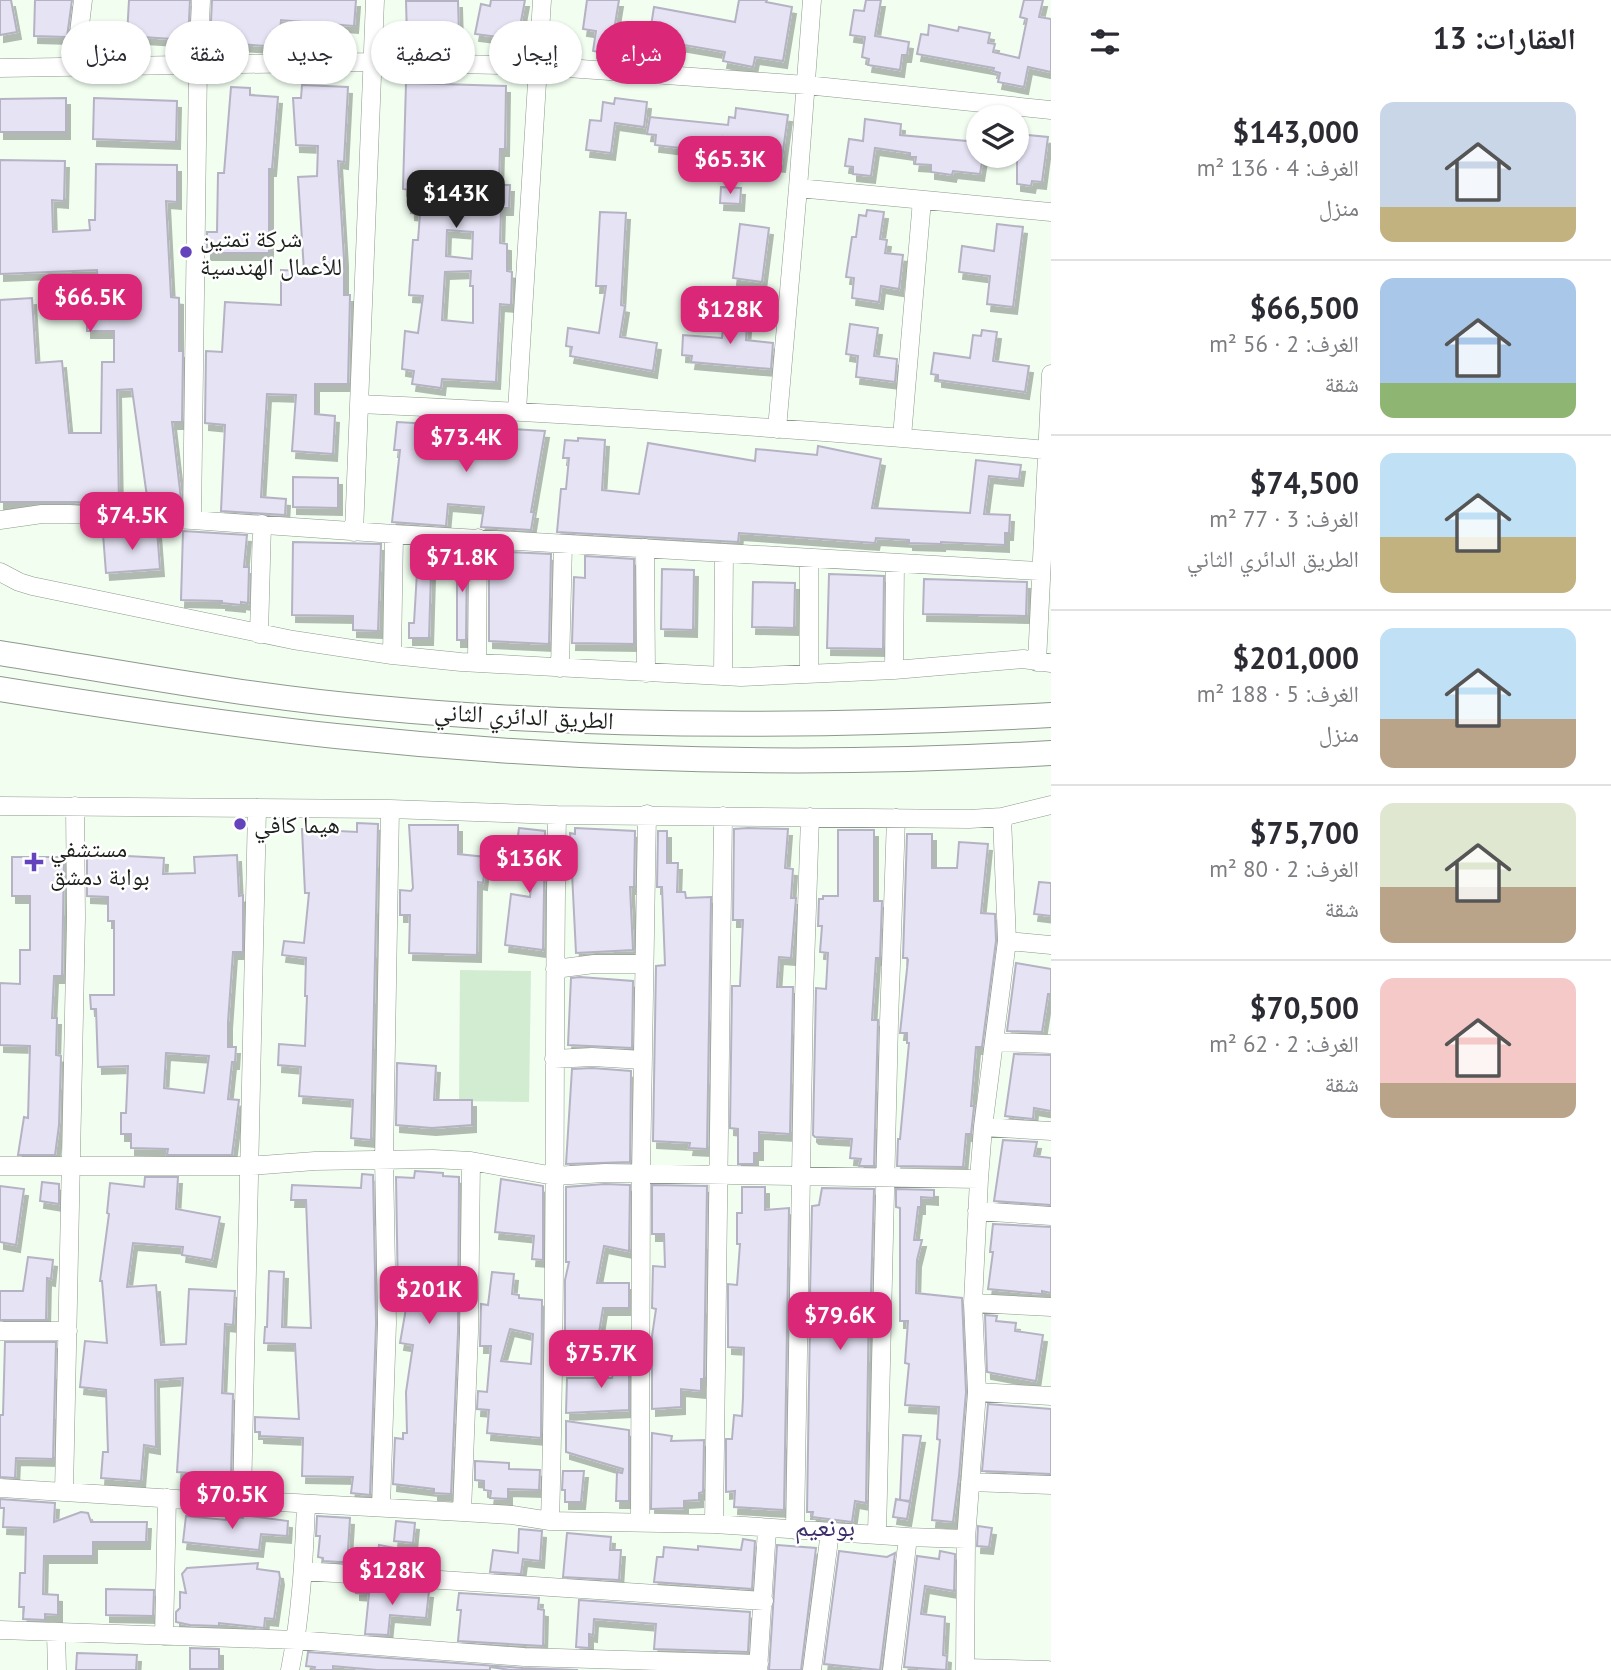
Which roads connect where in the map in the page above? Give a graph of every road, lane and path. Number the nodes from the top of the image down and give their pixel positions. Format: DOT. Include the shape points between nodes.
graph roads {
  1 [pos="83,0"];
  2 [pos="201,0"];
  3 [pos="374,0"];
  4 [pos="542,0"];
  5 [pos="812,0"];
  6 [pos="80,21"];
  7 [pos="200,21"];
  8 [pos="373,21"];
  9 [pos="541,21"];
  10 [pos="371,62"];
  11 [pos="249,65"];
  12 [pos="61,66"];
  13 [pos="0,68"];
  14 [pos="582,69"];
  15 [pos="198,84"];
  16 [pos="538,84"];
  17 [pos="806,85"];
  18 [pos="1051,110"];
  19 [pos="799,188"];
  20 [pos="922,200"];
  21 [pos="1051,212"];
  22 [pos="1051,373"];
  23 [pos="359,404"];
  24 [pos="517,411"];
  25 [pos="777,429"];
  26 [pos="902,437"];
  27 [pos="1046,450"];
  28 [pos="0,520"];
  29 [pos="192,520"];
  30 [pos="262,524"];
  31 [pos="354,532"];
  32 [pos="394,534"];
  33 [pos="478,538"];
  34 [pos="563,544"];
  35 [pos="645,548"];
  36 [pos="724,553"];
  37 [pos="809,558"];
  38 [pos="895,564"];
  39 [pos="1039,571"];
  40 [pos="0,572"];
  41 [pos="259,634"];
  42 [pos="0,653"];
  43 [pos="392,655"];
  44 [pos="1044,662"];
  45 [pos="477,663"];
  46 [pos="560,668"];
  47 [pos="894,670"];
  48 [pos="646,673"];
  49 [pos="809,674"];
  50 [pos="723,676"];
  51 [pos="0,689"];
  52 [pos="1051,715"];
  53 [pos="1051,753"];
  54 [pos="0,798"];
  55 [pos="33,805"];
  56 [pos="1051,805"];
  57 [pos="0,806"];
  58 [pos="75,806"];
  59 [pos="257,808"];
  60 [pos="390,809"];
  61 [pos="647,814"];
  62 [pos="557,815"];
  63 [pos="723,816"];
  64 [pos="810,817"];
  65 [pos="1002,817"];
  66 [pos="896,818"];
  67 [pos="1007,941"];
  68 [pos="1051,944"];
  69 [pos="644,964"];
  70 [pos="555,969"];
  71 [pos="994,1042"];
  72 [pos="1051,1044"];
  73 [pos="554,1059"];
  74 [pos="643,1060"];
  75 [pos="983,1127"];
  76 [pos="1051,1131"];
  77 [pos="384,1159"];
  78 [pos="471,1161"];
  79 [pos="0,1166"];
  80 [pos="249,1166"];
  81 [pos="71,1167"];
  82 [pos="641,1174"];
  83 [pos="554,1175"];
  84 [pos="718,1175"];
  85 [pos="802,1177"];
  86 [pos="886,1177"];
  87 [pos="979,1179"];
  88 [pos="977,1211"];
  89 [pos="1051,1216"];
  90 [pos="973,1303"];
  91 [pos="1051,1307"];
  92 [pos="0,1331"];
  93 [pos="68,1331"];
  94 [pos="977,1392"];
  95 [pos="1051,1396"];
  96 [pos="970,1482"];
  97 [pos="1051,1485"];
  98 [pos="0,1488"];
  99 [pos="64,1492"];
  100 [pos="167,1498"];
  101 [pos="242,1500"];
  102 [pos="306,1504"];
  103 [pos="382,1507"];
  104 [pos="462,1512"];
  105 [pos="550,1521"];
  106 [pos="640,1522"];
  107 [pos="714,1524"];
  108 [pos="766,1529"];
  109 [pos="795,1530"];
  110 [pos="830,1532"];
  111 [pos="877,1534"];
  112 [pos="908,1537"];
  113 [pos="966,1539"];
  114 [pos="303,1571"];
  115 [pos="764,1601"];
  116 [pos="0,1630"];
  117 [pos="56,1633"];
  118 [pos="164,1636"];
  119 [pos="296,1640"];
  120 [pos="759,1667"];
  121 [pos="965,1669"];
  122 [pos="57,1670"];
  123 [pos="290,1670"];
  124 [pos="812,1670"];
  125 [pos="892,1670"];
  126 [pos="1048,1670"];
  1 -- 6 [label="street"];
  2 -- 7 [label="street"];
  3 -- 8 [label="street"];
  4 -- 9 [label="street"];
  5 -- 17 [label="street"];
  10 -- 11 [label="street"];
  10 -- 23 [label="street"];
  12 -- 13 [label="street"];
  14 -- 17 [label="street"];
  15 -- 29 [label="street"];
  16 -- 24 [label="street"];
  17 -- 18 [label="street"];
  17 -- 19 [label="street"];
  19 -- 20 [label="street"];
  19 -- 25 [label="street"];
  20 -- 21 [label="street"];
  20 -- 26 [label="street"];
  22 -- 27 [label="street"];
  23 -- 24 [label="street"];
  23 -- 31 [label="street"];
  24 -- 25 [label="street"];
  25 -- 26 [label="street"];
  26 -- 27 [label="street"];
  27 -- 39 [label="street"];
  28 -- 29 [label="street" via="41,514"];
  29 -- 30 [label="street"];
  30 -- 31 [label="street"];
  30 -- 41 [label="street"];
  31 -- 32 [label="street"];
  32 -- 33 [label="street"];
  32 -- 43 [label="street"];
  33 -- 34 [label="street"];
  33 -- 45 [label="street"];
  34 -- 35 [label="street"];
  34 -- 46 [label="street"];
  35 -- 36 [label="street"];
  35 -- 48 [label="street"];
  36 -- 37 [label="street"];
  36 -- 50 [label="street"];
  37 -- 38 [label="street"];
  37 -- 49 [label="street"];
  38 -- 39 [label="street"];
  38 -- 47 [label="street"];
  39 -- 44 [label="street"];
  40 -- 41 [label="street" via="32,586"];
  41 -- 43 [label="street"];
  42 -- 52 [label="highway, الطريق الدائري الثاني" via="337,703 484,715 788,723"];
  43 -- 45 [label="street"];
  44 -- 47 [label="street" via="1023,659"];
  45 -- 46 [label="street"];
  46 -- 48 [label="street"];
  47 -- 49 [label="street"];
  48 -- 50 [label="street"];
  49 -- 50 [label="street"];
  51 -- 53 [label="highway, الطريق الدائري الثاني" via="336,736 490,749 622,757 801,759"];
  54 -- 55 [label="street"];
  55 -- 57 [label="street"];
  55 -- 58 [label="street"];
  56 -- 65 [label="street"];
  58 -- 59 [label="street"];
  58 -- 81 [label="street"];
  59 -- 60 [label="street"];
  59 -- 80 [label="street"];
  60 -- 62 [label="street"];
  60 -- 77 [label="street"];
  61 -- 62 [label="street"];
  61 -- 63 [label="street"];
  61 -- 69 [label="street"];
  62 -- 70 [label="street"];
  63 -- 64 [label="street"];
  63 -- 84 [label="street"];
  64 -- 66 [label="street"];
  64 -- 85 [label="street"];
  65 -- 66 [label="street"];
  65 -- 67 [label="street"];
  66 -- 86 [label="street"];
  67 -- 68 [label="street"];
  67 -- 71 [label="street"];
  69 -- 70 [label="street"];
  69 -- 74 [label="street"];
  70 -- 73 [label="street"];
  71 -- 72 [label="street"];
  71 -- 75 [label="street"];
  73 -- 74 [label="street"];
  73 -- 83 [label="street"];
  74 -- 82 [label="street"];
  75 -- 76 [label="street"];
  75 -- 87 [label="street"];
  77 -- 78 [label="street"];
  77 -- 80 [label="street"];
  77 -- 103 [label="street" via="387,1323"];
  78 -- 83 [label="street"];
  78 -- 104 [label="street"];
  79 -- 81 [label="street"];
  80 -- 81 [label="street"];
  80 -- 101 [label="street"];
  81 -- 93 [label="street"];
  82 -- 83 [label="street"];
  82 -- 84 [label="street"];
  82 -- 106 [label="street"];
  83 -- 105 [label="street"];
  84 -- 85 [label="street"];
  84 -- 107 [label="street"];
  85 -- 86 [label="street"];
  85 -- 109 [label="street"];
  86 -- 87 [label="street"];
  86 -- 111 [label="street"];
  87 -- 88 [label="street"];
  88 -- 89 [label="street"];
  88 -- 90 [label="street"];
  90 -- 91 [label="street"];
  90 -- 94 [label="street"];
  92 -- 93 [label="street"];
  93 -- 99 [label="street"];
  94 -- 95 [label="street"];
  94 -- 96 [label="street"];
  96 -- 97 [label="street"];
  96 -- 113 [label="street"];
  98 -- 99 [label="street"];
  99 -- 100 [label="street"];
  100 -- 101 [label="street"];
  100 -- 118 [label="street"];
  101 -- 102 [label="street"];
  102 -- 103 [label="street"];
  102 -- 114 [label="street"];
  103 -- 104 [label="street"];
  104 -- 105 [label="street"];
  105 -- 106 [label="street"];
  106 -- 107 [label="street"];
  107 -- 108 [label="street"];
  108 -- 109 [label="street"];
  108 -- 115 [label="street"];
  109 -- 110 [label="street"];
  110 -- 111 [label="street"];
  110 -- 124 [label="street"];
  111 -- 112 [label="street"];
  112 -- 113 [label="street"];
  112 -- 125 [label="street"];
  113 -- 121 [label="street"];
  114 -- 115 [label="street"];
  114 -- 119 [label="street"];
  115 -- 120 [label="street"];
  116 -- 117 [label="street"];
  117 -- 118 [label="street"];
  117 -- 122 [label="street"];
  118 -- 119 [label="street"];
  119 -- 120 [label="street" via="524,1657"];
  119 -- 123 [label="street"];
  121 -- 126 [label="street"];
}
